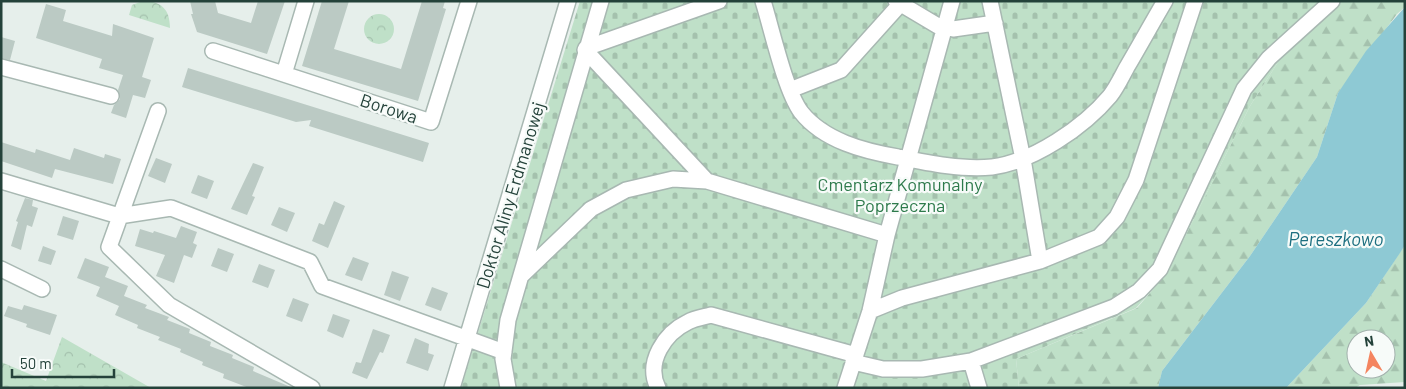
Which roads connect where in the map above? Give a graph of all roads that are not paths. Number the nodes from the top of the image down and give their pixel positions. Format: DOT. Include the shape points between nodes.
graph roads {
  1 [pos="306,1"];
  2 [pos="469,1"];
  3 [pos="568,1"];
  4 [pos="601,1"];
  5 [pos="718,1"];
  6 [pos="763,1"];
  7 [pos="952,1"];
  8 [pos="990,1"];
  9 [pos="1165,1"];
  10 [pos="1196,1"];
  11 [pos="1332,1"];
  12 [pos="900,2"];
  13 [pos="995,23"];
  14 [pos="944,27"];
  15 [pos="586,49"];
  16 [pos="213,51"];
  17 [pos="1,67"];
  18 [pos="284,74"];
  19 [pos="790,90"];
  20 [pos="111,96"];
  21 [pos="158,111"];
  22 [pos="908,159"];
  23 [pos="1024,159"];
  24 [pos="707,180"];
  25 [pos="1,181"];
  26 [pos="119,216"];
  27 [pos="887,235"];
  28 [pos="1040,261"];
  29 [pos="1,269"];
  30 [pos="522,275"];
  31 [pos="42,289"];
  32 [pos="870,311"];
  33 [pos="467,340"];
  34 [pos="504,352"];
  35 [pos="854,358"];
  36 [pos="971,361"];
  37 [pos="312,388"];
  38 [pos="452,388"];
  39 [pos="508,388"];
  40 [pos="658,388"];
  41 [pos="845,388"];
  42 [pos="978,388"];
  1 -- 18 [label="street"];
  2 -- 18 [label="street, Borowa" via="431,122"];
  3 -- 33 [label="street, Doktor Aliny Erdmanowej"];
  4 -- 15 [label="street"];
  5 -- 15 [label="street"];
  6 -- 19 [label="street"];
  7 -- 14 [label="street"];
  8 -- 13 [label="street"];
  9 -- 23 [label="street" via="1111,95 1096,112 1074,130"];
  10 -- 28 [label="street" via="1136,180 1117,217 1099,237"];
  11 -- 36 [label="street" via="1269,58 1244,88 1160,269 1139,291 1114,307"];
  12 -- 14 [label="street"];
  12 -- 19 [label="street" via="841,70"];
  13 -- 14 [label="street" via="953,29"];
  13 -- 23 [label="street"];
  14 -- 22 [label="street"];
  15 -- 24 [label="street"];
  15 -- 30 [label="street"];
  16 -- 18 [label="street, Borowa"];
  17 -- 20 [label="street"];
  19 -- 22 [label="street" via="801,111 812,122 844,143 869,152"];
  21 -- 26 [label="street"];
  22 -- 23 [label="street" via="965,167 992,167"];
  22 -- 27 [label="street"];
  23 -- 28 [label="street"];
  24 -- 27 [label="street"];
  24 -- 30 [label="street" via="672,179 626,190 591,209"];
  25 -- 26 [label="street"];
  26 -- 33 [label="street" via="172,208 310,262 322,286"];
  26 -- 37 [label="street" via="109,246 169,305"];
  27 -- 32 [label="street"];
  28 -- 32 [label="street" via="902,298"];
  29 -- 31 [label="street"];
  30 -- 34 [label="street" via="508,320"];
  32 -- 35 [label="street"];
  33 -- 34 [label="street"];
  33 -- 38 [label="street, Doktor Aliny Erdmanowej"];
  34 -- 39 [label="street"];
  35 -- 36 [label="street" via="883,369 922,369"];
  35 -- 40 [label="street" via="711,315 688,322 662,343 654,362"];
  35 -- 41 [label="street"];
  36 -- 42 [label="street"];
}
